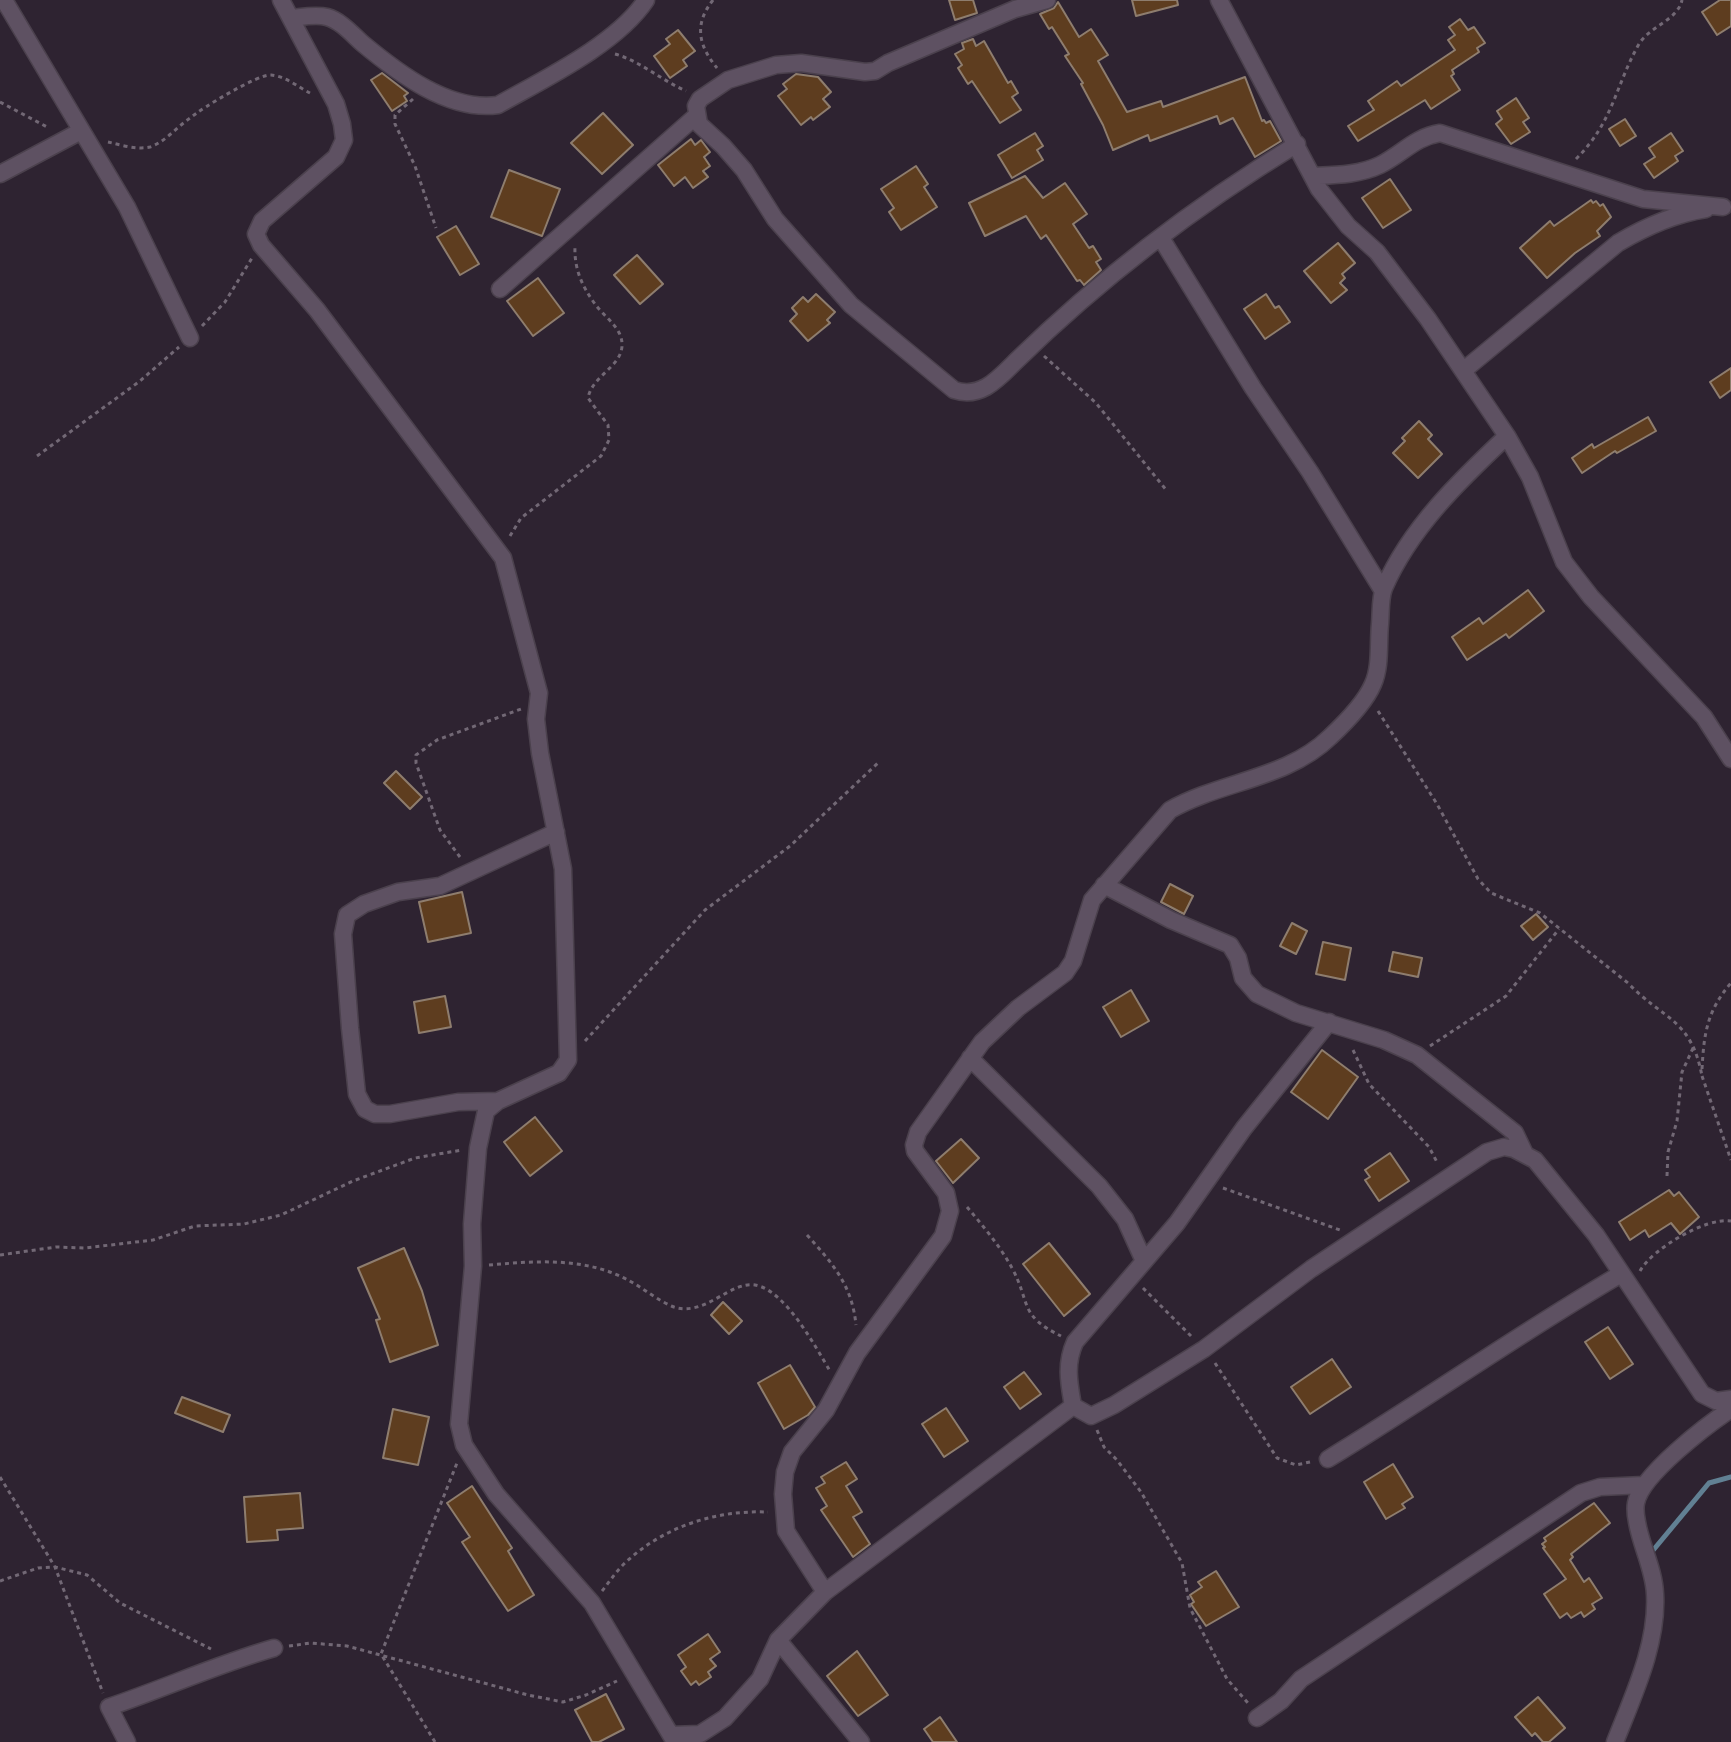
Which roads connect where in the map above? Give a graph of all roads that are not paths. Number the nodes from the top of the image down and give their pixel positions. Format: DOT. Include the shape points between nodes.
graph roads {
  1 [pos="4,0"];
  2 [pos="281,0"];
  3 [pos="646,0"];
  4 [pos="1047,0"];
  5 [pos="1219,0"];
  6 [pos="291,18"];
  7 [pos="698,108"];
  8 [pos="78,136"];
  9 [pos="1297,144"];
  10 [pos="0,174"];
  11 [pos="1312,176"];
  12 [pos="1727,206"];
  13 [pos="1161,238"];
  14 [pos="500,289"];
  15 [pos="190,338"];
  16 [pos="1464,370"];
  17 [pos="1507,436"];
  18 [pos="1383,591"];
  19 [pos="1731,759"];
  20 [pos="556,832"];
  21 [pos="1104,885"];
  22 [pos="1337,1025"];
  23 [pos="970,1058"];
  24 [pos="498,1101"];
  25 [pos="1525,1154"];
  26 [pos="1144,1261"];
  27 [pos="1621,1274"];
  28 [pos="1731,1399"];
  29 [pos="1073,1406"];
  30 [pos="1731,1409"];
  31 [pos="1328,1459"];
  32 [pos="1644,1485"];
  33 [pos="825,1592"];
  34 [pos="778,1640"];
  35 [pos="274,1648"];
  36 [pos="1257,1718"];
  37 [pos="673,1738"];
  38 [pos="127,1742"];
  39 [pos="861,1742"];
  40 [pos="1615,1742"];
  1 -- 8 [label="street"];
  2 -- 6 [label="street"];
  3 -- 6 [label="street" via="635,16 592,49 498,105 481,107 430,89 330,17"];
  4 -- 7 [label="street" via="875,71 776,65 728,80"];
  5 -- 9 [label="street"];
  6 -- 20 [label="street" via="336,104 344,140 336,157 262,221 256,234 503,558 539,693 540,753"];
  7 -- 13 [label="street" via="703,129 744,170 794,243 851,305 964,393 983,390"];
  7 -- 14 [label="street"];
  8 -- 10 [label="street"];
  8 -- 15 [label="street" via="127,207"];
  9 -- 11 [label="street"];
  9 -- 13 [label="street"];
  11 -- 12 [label="street" via="1364,171 1425,135 1440,133 1643,199"];
  11 -- 16 [label="street" via="1348,226 1377,252"];
  12 -- 16 [label="street" via="1669,218 1618,243"];
  13 -- 18 [label="street"];
  16 -- 17 [label="street"];
  17 -- 18 [label="street" via="1427,519"];
  17 -- 19 [label="street" via="1530,477 1564,562 1704,717"];
  18 -- 21 [label="street" via="1373,684 1328,739 1299,759 1170,810"];
  20 -- 24 [label="street" via="563,869 568,1060 559,1073"];
  20 -- 24 [label="street" via="440,886 398,892 347,915 343,934 357,1094 365,1109 390,1114"];
  21 -- 22 [label="street" via="1222,939 1235,951 1243,978 1257,994"];
  21 -- 23 [label="street" via="1092,900 1065,973 1018,1008"];
  22 -- 25 [label="street" via="1417,1055 1515,1133"];
  22 -- 26 [label="street" via="1291,1066"];
  23 -- 26 [label="street" via="1099,1186 1125,1219"];
  23 -- 33 [label="street" via="914,1145 946,1193 950,1211 943,1236 792,1452 784,1483 786,1531"];
  24 -- 37 [label="street" via="486,1111 478,1148 459,1407 464,1445 496,1494 592,1603"];
  25 -- 27 [label="street" via="1596,1235"];
  25 -- 29 [label="street" via="1504,1147 1487,1152 1311,1269 1204,1349 1114,1405 1091,1416"];
  26 -- 29 [label="street" via="1075,1342 1067,1374"];
  27 -- 28 [label="street" via="1702,1394 1716,1401"];
  27 -- 31 [label="street"];
  29 -- 33 [label="street"];
  30 -- 32 [label="street" via="1697,1433"];
  32 -- 36 [label="street" via="1581,1493 1301,1679"];
  32 -- 40 [label="street" via="1636,1520 1655,1593 1653,1629"];
  33 -- 34 [label="street"];
  34 -- 37 [label="street" via="760,1679 725,1718 700,1734"];
  34 -- 39 [label="street"];
  35 -- 38 [label="street" via="109,1707"];
}
